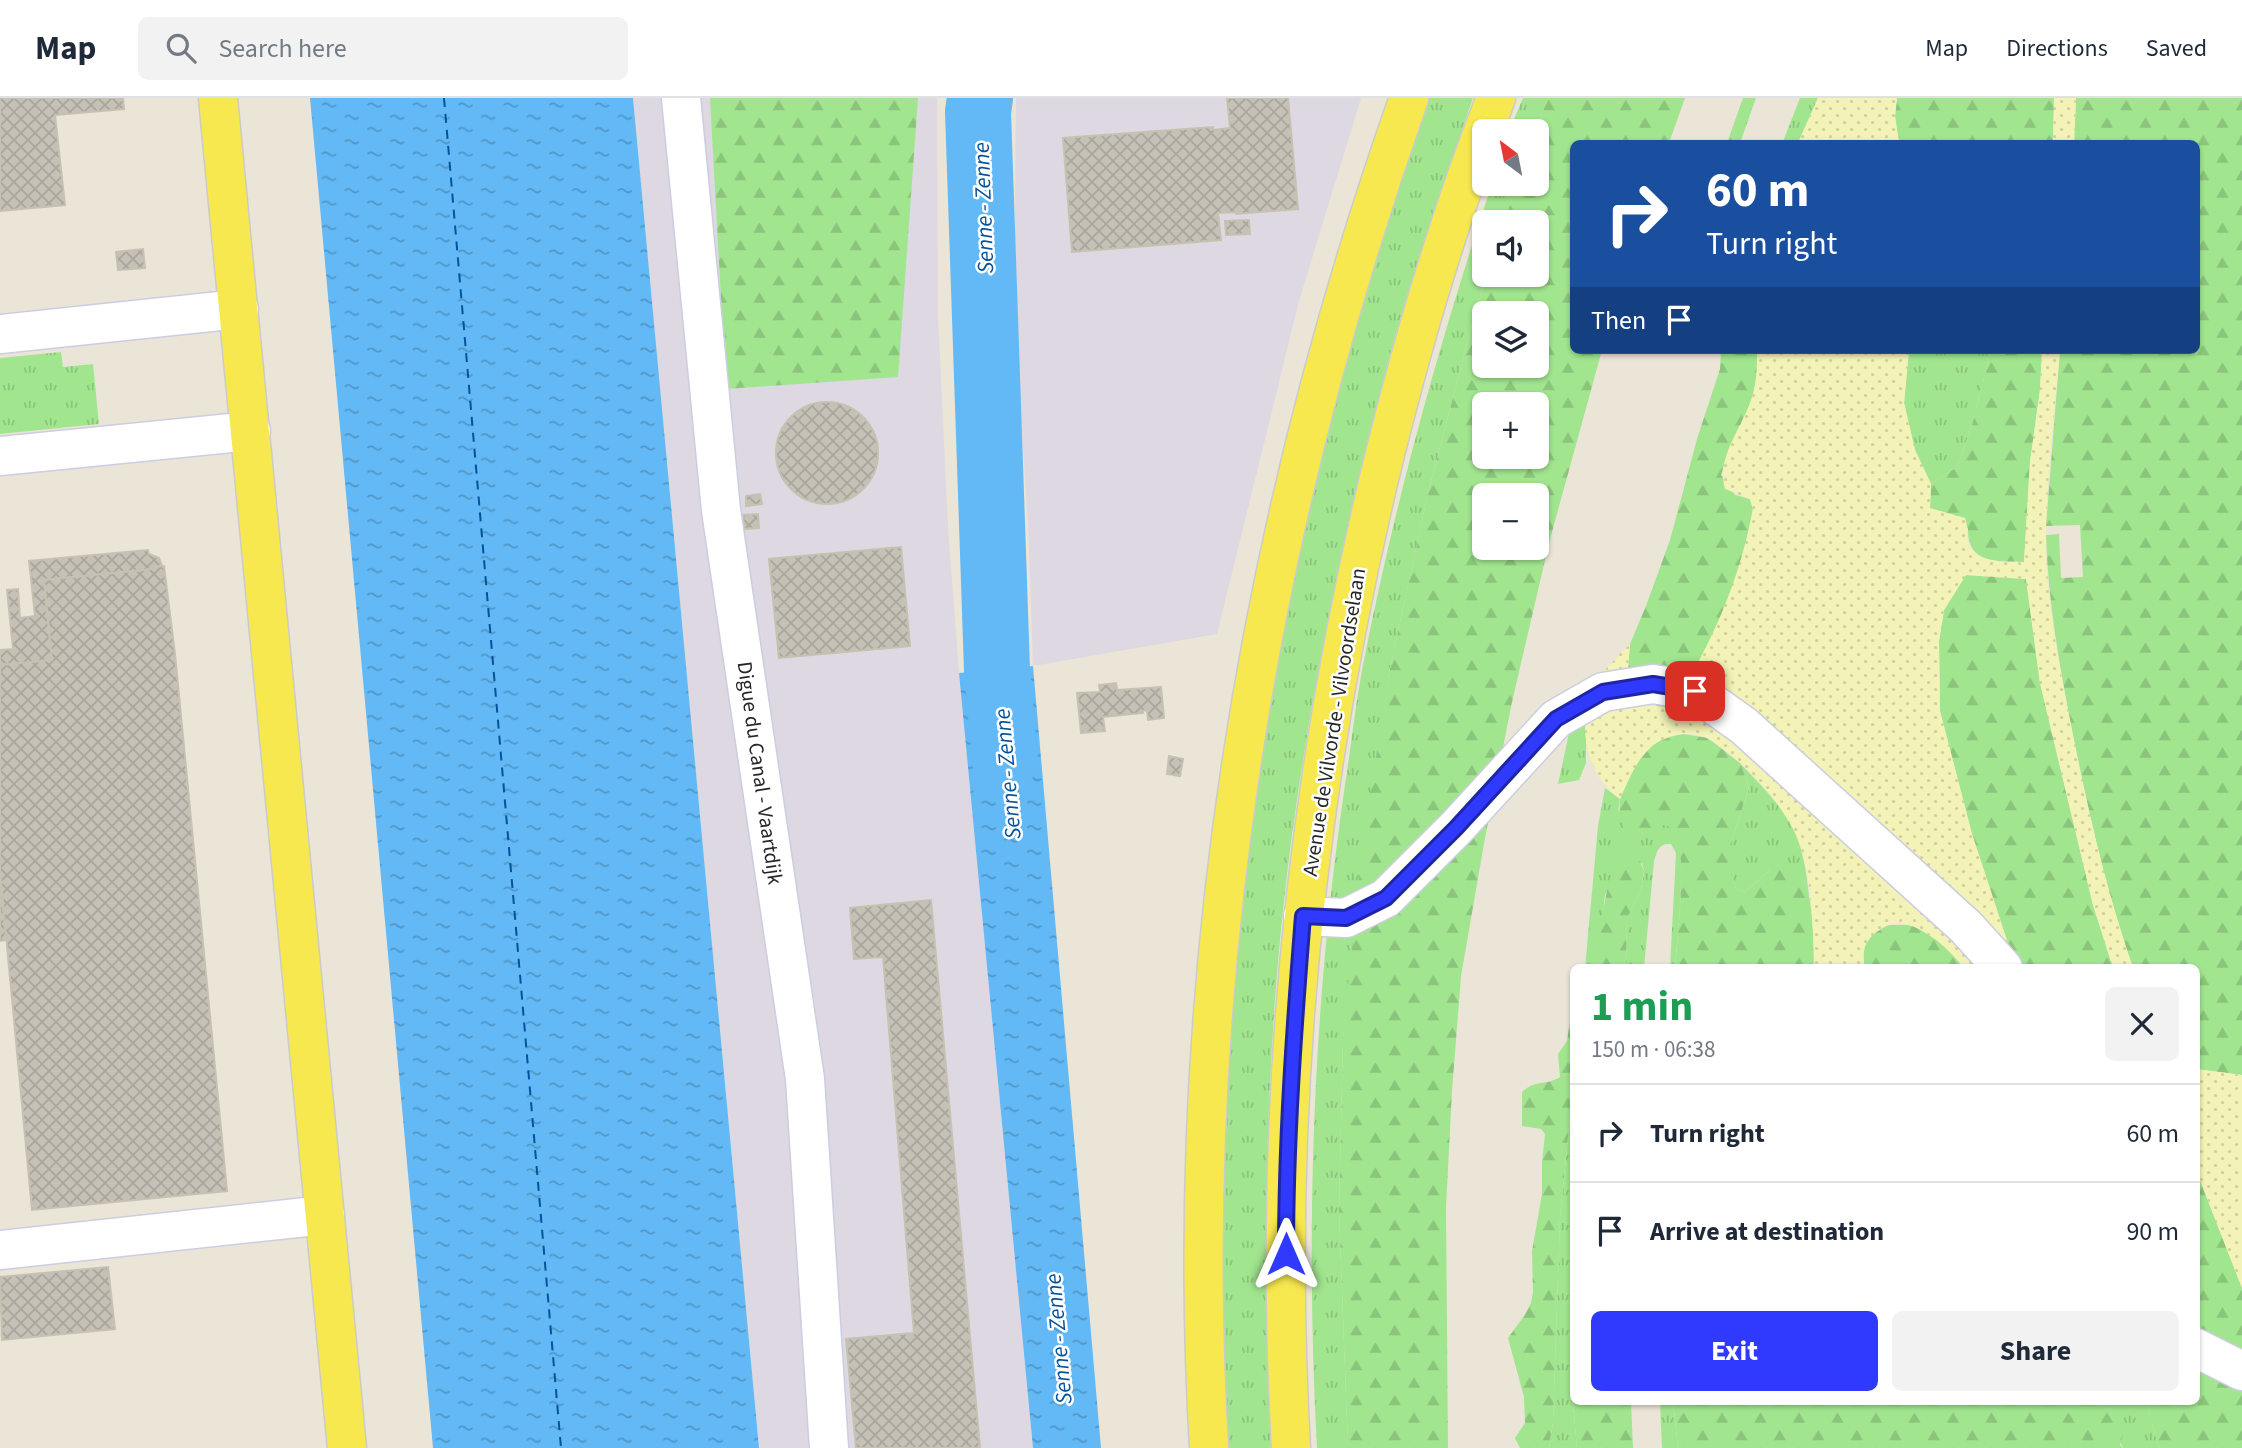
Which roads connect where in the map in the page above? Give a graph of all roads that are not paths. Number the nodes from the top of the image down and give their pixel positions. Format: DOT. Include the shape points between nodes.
graph roads {
  1 [pos="218,98"];
  2 [pos="681,98"];
  3 [pos="1409,98"];
  4 [pos="1496,98"];
  5 [pos="239,309"];
  6 [pos="0,334"];
  7 [pos="251,431"];
  8 [pos="0,456"];
  9 [pos="1303,916"];
  10 [pos="1999,964"];
  11 [pos="326,1215"];
  12 [pos="0,1246"];
  13 [pos="2200,1350"];
  14 [pos="2242,1371"];
  15 [pos="347,1448"];
  16 [pos="830,1448"];
  17 [pos="1209,1448"];
  18 [pos="1291,1448"];
  1 -- 5 [label="main road"];
  2 -- 16 [label="lane, Digue du Canal - Vaartdijk" via="721,510 805,1079"];
  3 -- 17 [label="main road" via="1348,279 1298,464 1241,753 1223,896 1207,1095 1202,1279"];
  4 -- 9 [label="main road, Avenue de Vilvorde - Vilvoordselaan" via="1462,190 1404,378 1370,514 1341,652"];
  5 -- 6 [label="lane"];
  5 -- 7 [label="main road"];
  7 -- 8 [label="lane"];
  7 -- 11 [label="main road"];
  9 -- 10 [label="lane" via="1346,918 1386,898 1556,719 1603,692 1653,684 1695,691 1744,726 1966,927"];
  9 -- 18 [label="main road, Avenue de Vilvorde - Vilvoordselaan" via="1286,1176"];
  11 -- 12 [label="lane"];
  11 -- 15 [label="main road"];
  13 -- 14 [label="lane"];
}
